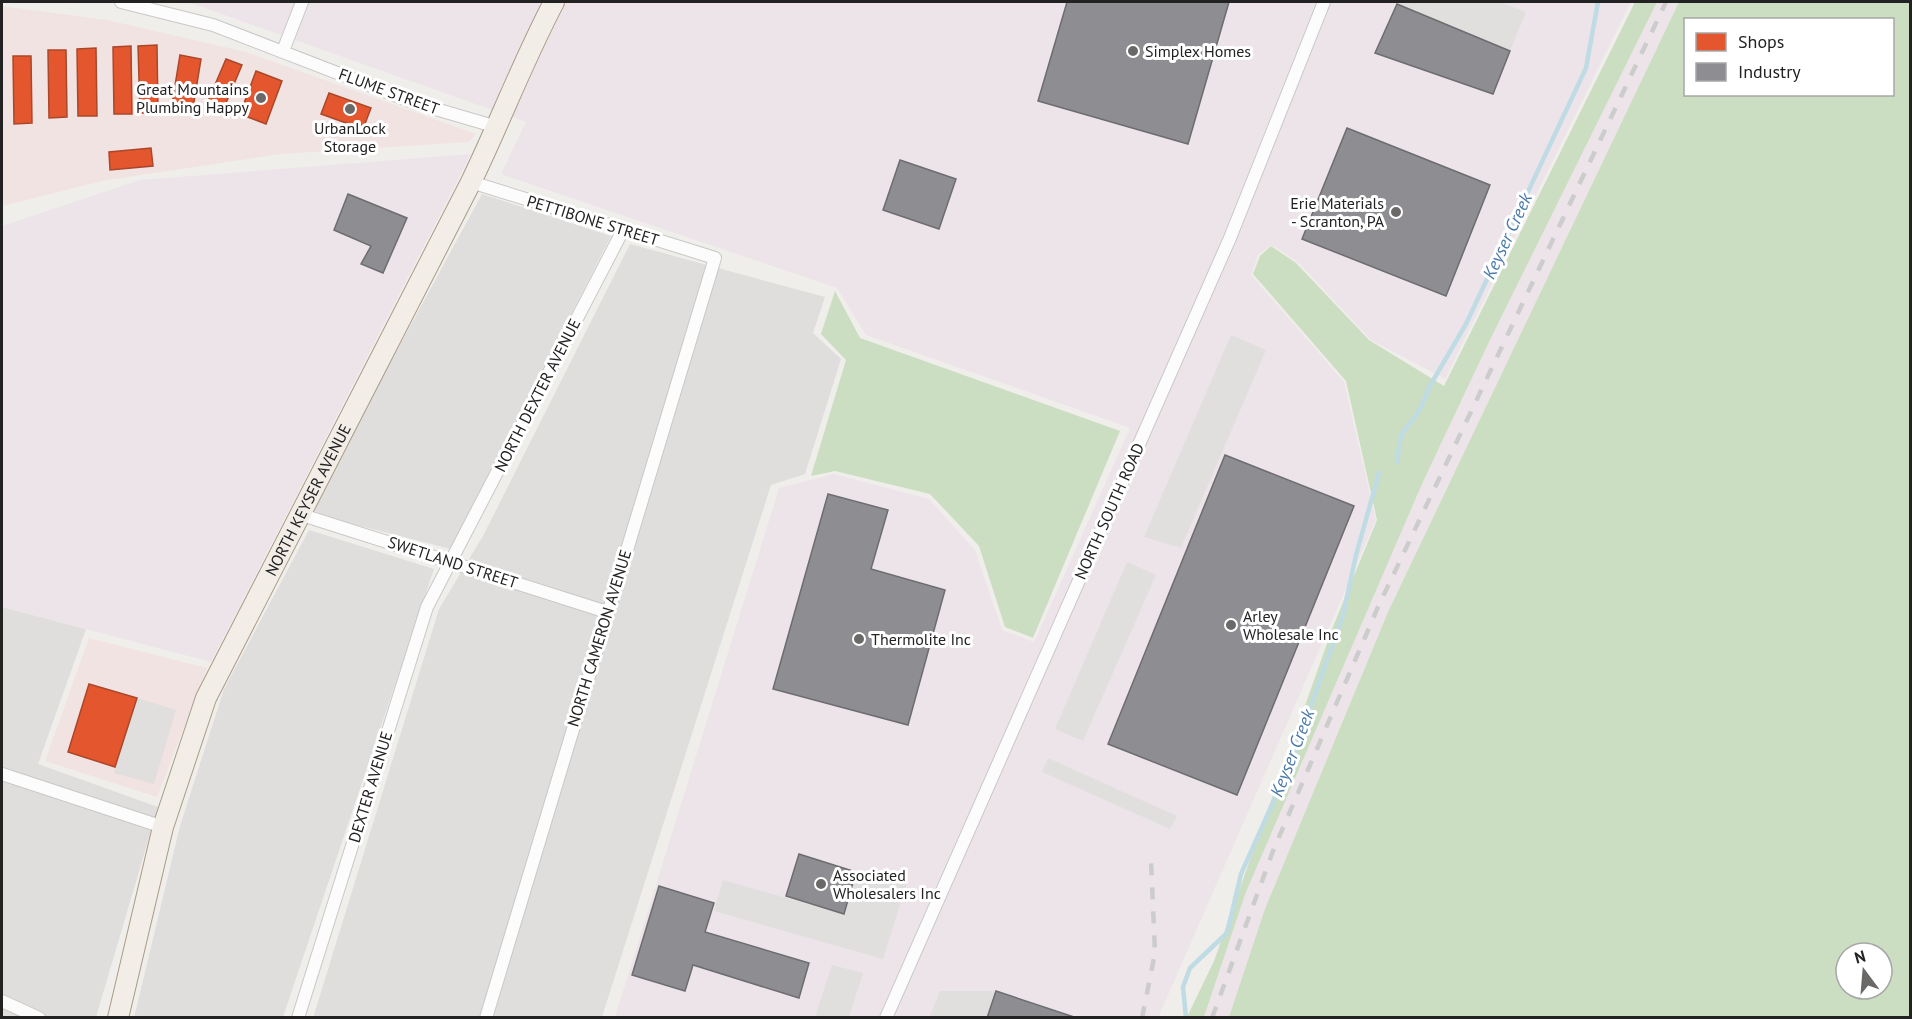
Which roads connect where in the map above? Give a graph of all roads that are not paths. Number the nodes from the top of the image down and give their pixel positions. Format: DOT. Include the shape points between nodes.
graph roads {
  1 [pos="121,2"];
  2 [pos="302,2"];
  3 [pos="554,2"];
  4 [pos="1324,2"];
  5 [pos="283,51"];
  6 [pos="497,127"];
  7 [pos="471,182"];
  8 [pos="623,230"];
  9 [pos="715,258"];
  10 [pos="299,514"];
  11 [pos="452,561"];
  12 [pos="607,612"];
  13 [pos="2,774"];
  14 [pos="163,827"];
  15 [pos="2,1001"];
  16 [pos="39,1017"];
  17 [pos="118,1017"];
  18 [pos="298,1017"];
  19 [pos="486,1017"];
  20 [pos="886,1017"];
  1 -- 5 [label="street, FLUME STREET" via="213,25"];
  2 -- 5 [label="street"];
  3 -- 6 [label="main road, NORTH KEYSER AVENUE" via="522,64"];
  4 -- 20 [label="street, NORTH SOUTH ROAD" via="1230,238"];
  5 -- 6 [label="street, FLUME STREET" via="415,103"];
  6 -- 7 [label="main road, NORTH KEYSER AVENUE"];
  7 -- 8 [label="street, PETTIBONE STREET"];
  7 -- 10 [label="main road, NORTH KEYSER AVENUE"];
  8 -- 9 [label="street, PETTIBONE STREET"];
  8 -- 11 [label="street, NORTH DEXTER AVENUE"];
  9 -- 12 [label="street, NORTH CAMERON AVENUE"];
  10 -- 11 [label="street, SWETLAND STREET"];
  10 -- 14 [label="main road, NORTH KEYSER AVENUE" via="206,698"];
  11 -- 12 [label="street, SWETLAND STREET"];
  11 -- 18 [label="street, DEXTER AVENUE" via="427,607"];
  12 -- 19 [label="street, NORTH CAMERON AVENUE"];
  13 -- 14 [label="street"];
  14 -- 17 [label="main road, NORTH KEYSER AVENUE"];
  15 -- 16 [label="street"];
}
